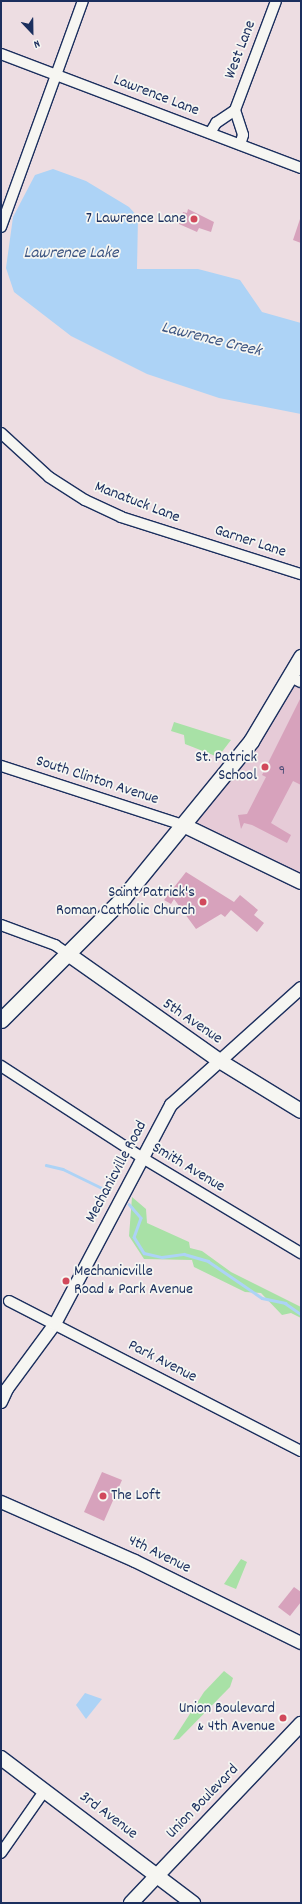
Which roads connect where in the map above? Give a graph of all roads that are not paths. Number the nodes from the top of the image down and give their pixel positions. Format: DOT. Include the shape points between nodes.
graph roads {
  1 [pos="83,1"];
  2 [pos="276,1"];
  3 [pos="1,54"];
  4 [pos="56,74"];
  5 [pos="235,110"];
  6 [pos="210,133"];
  7 [pos="240,145"];
  8 [pos="301,168"];
  9 [pos="1,228"];
  10 [pos="1,433"];
  11 [pos="189,538"];
  12 [pos="301,574"];
  13 [pos="301,656"];
  14 [pos="295,679"];
  15 [pos="1,766"];
  16 [pos="183,825"];
  17 [pos="301,882"];
  18 [pos="1,924"];
  19 [pos="68,954"];
  20 [pos="301,988"];
  21 [pos="3,1014"];
  22 [pos="218,1060"];
  23 [pos="1,1066"];
  24 [pos="301,1111"];
  25 [pos="141,1157"];
  26 [pos="301,1253"];
  27 [pos="9,1301"];
  28 [pos="55,1324"];
  29 [pos="1,1402"];
  30 [pos="301,1451"];
  31 [pos="1,1502"];
  32 [pos="301,1643"];
  33 [pos="301,1724"];
  34 [pos="1,1758"];
  35 [pos="45,1790"];
  36 [pos="1,1853"];
  37 [pos="158,1874"];
  38 [pos="131,1903"];
  39 [pos="193,1903"];
  1 -- 4 [label="street"];
  2 -- 5 [label="street, West Lane"];
  3 -- 4 [label="street, Lawrence Lane"];
  4 -- 6 [label="street, Lawrence Lane"];
  4 -- 9 [label="street"];
  5 -- 6 [label="street" via="216,123"];
  5 -- 7 [label="street" via="244,135"];
  6 -- 7 [label="street, Lawrence Lane"];
  7 -- 8 [label="street, Lawrence Lane"];
  10 -- 11 [label="street, Manatuck Lane" via="49,476 85,500 121,516"];
  11 -- 12 [label="street, Garner Lane"];
  13 -- 14 [label="main road"];
  14 -- 16 [label="main road" via="251,741"];
  15 -- 16 [label="street, South Clinton Avenue"];
  16 -- 17 [label="main road"];
  16 -- 19 [label="main road" via="123,898"];
  18 -- 19 [label="street" via="55,945"];
  19 -- 21 [label="main road"];
  19 -- 22 [label="main road, 5th Avenue"];
  20 -- 22 [label="street, Mechanicville Road"];
  22 -- 24 [label="main road, 5th Avenue"];
  22 -- 25 [label="street, Mechanicville Road" via="171,1105"];
  23 -- 25 [label="street, Smith Avenue"];
  25 -- 26 [label="street, Smith Avenue"];
  25 -- 28 [label="street, Mechanicville Road"];
  27 -- 28 [label="street, Park Avenue"];
  28 -- 29 [label="street, Mechanicville Road" via="7,1389"];
  28 -- 30 [label="street, Park Avenue"];
  31 -- 32 [label="street, 4th Avenue" via="136,1561"];
  33 -- 37 [label="main road, Union Boulevard"];
  34 -- 35 [label="main road, 3rd Avenue"];
  35 -- 36 [label="street"];
  35 -- 37 [label="main road, 3rd Avenue"];
  37 -- 38 [label="main road, Union Boulevard"];
  37 -- 39 [label="main road, 3rd Avenue"];
}
